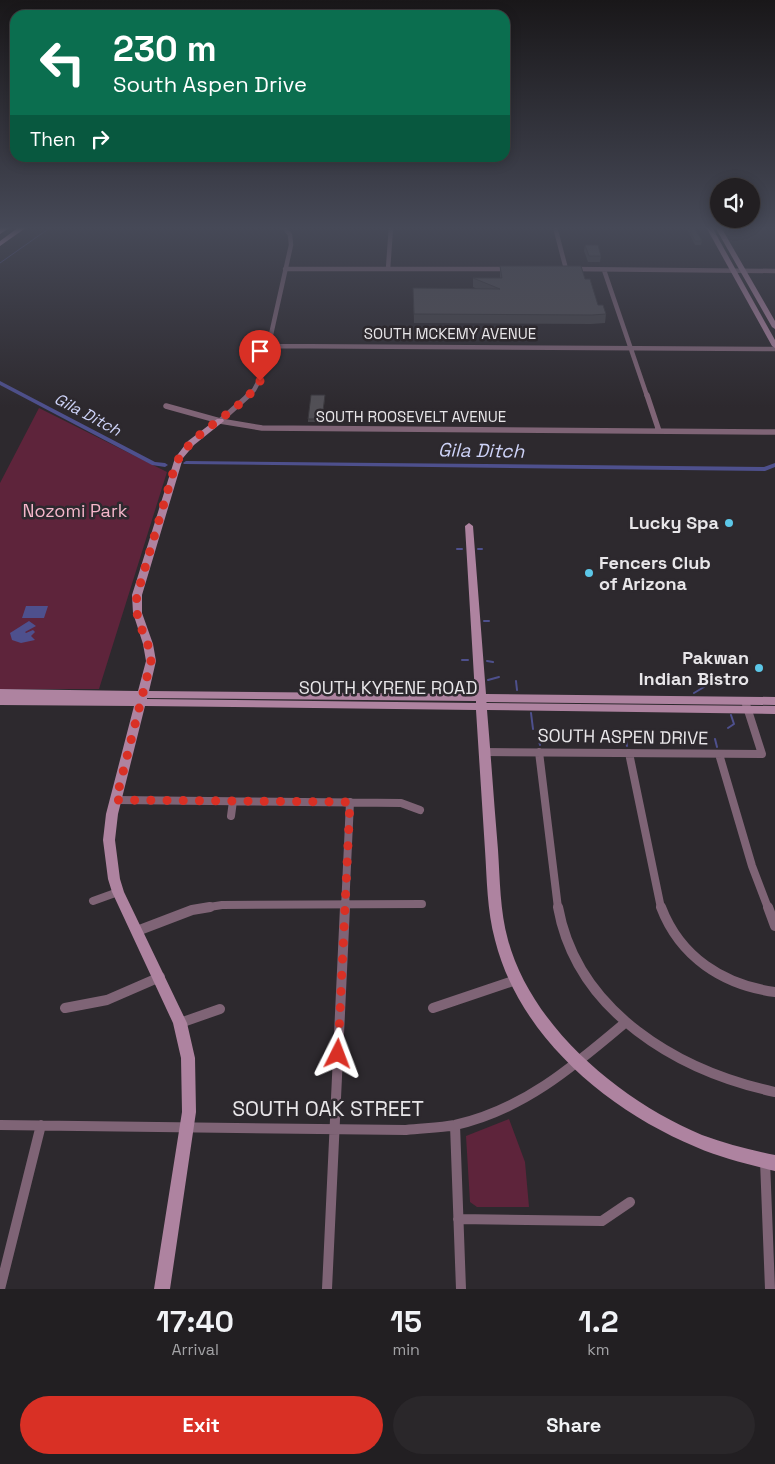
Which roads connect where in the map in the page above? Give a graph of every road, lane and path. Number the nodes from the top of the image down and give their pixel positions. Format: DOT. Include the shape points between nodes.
graph roads {
  1 [pos="282,287"];
  2 [pos="610,287"];
  3 [pos="743,287"];
  4 [pos="752,287"];
  5 [pos="775,327"];
  6 [pos="269,346"];
  7 [pos="630,347"];
  8 [pos="775,347"];
  9 [pos="166,406"];
  10 [pos="220,420"];
  11 [pos="659,431"];
  12 [pos="775,431"];
  13 [pos="469,526"];
  14 [pos="0,693"];
  15 [pos="142,699"];
  16 [pos="775,701"];
  17 [pos="0,702"];
  18 [pos="480,702"];
  19 [pos="746,705"];
  20 [pos="775,710"];
  21 [pos="483,752"];
  22 [pos="539,752"];
  23 [pos="629,753"];
  24 [pos="719,754"];
  25 [pos="116,800"];
  26 [pos="233,801"];
  27 [pos="350,802"];
  28 [pos="420,810"];
  29 [pos="231,816"];
  30 [pos="118,892"];
  31 [pos="93,901"];
  32 [pos="422,904"];
  33 [pos="344,905"];
  34 [pos="775,926"];
  35 [pos="137,931"];
  36 [pos="160,978"];
  37 [pos="516,980"];
  38 [pos="775,992"];
  39 [pos="65,1008"];
  40 [pos="432,1008"];
  41 [pos="220,1009"];
  42 [pos="626,1022"];
  43 [pos="180,1023"];
  44 [pos="578,1062"];
  45 [pos="775,1092"];
  46 [pos="0,1125"];
  47 [pos="455,1125"];
  48 [pos="41,1126"];
  49 [pos="187,1128"];
  50 [pos="334,1129"];
  51 [pos="770,1162"];
  52 [pos="630,1202"];
  53 [pos="458,1219"];
  54 [pos="0,1289"];
  55 [pos="162,1289"];
  56 [pos="327,1289"];
  57 [pos="460,1289"];
  58 [pos="770,1289"];
  1 -- 6 [label="street"];
  2 -- 7 [label="street"];
  3 -- 8 [label="street"];
  4 -- 5 [label="street"];
  6 -- 7 [label="street, SOUTH MCKEMY AVENUE"];
  6 -- 10 [label="street" via="262,375 254,390"];
  7 -- 8 [label="street, SOUTH MCKEMY AVENUE"];
  7 -- 11 [label="street"];
  9 -- 10 [label="street, SOUTH ROOSEVELT AVENUE"];
  10 -- 11 [label="street, SOUTH ROOSEVELT AVENUE" via="262,428"];
  10 -- 15 [label="street" via="191,443 179,458 137,595 137,620 151,661"];
  11 -- 12 [label="street, SOUTH ROOSEVELT AVENUE"];
  13 -- 18 [label="street"];
  14 -- 15 [label="street, SOUTH KYRENE ROAD"];
  15 -- 17 [label="street, SOUTH KYRENE ROAD"];
  15 -- 18 [label="street, SOUTH KYRENE ROAD"];
  15 -- 25 [label="street"];
  16 -- 19 [label="street, SOUTH KYRENE ROAD"];
  18 -- 19 [label="street, SOUTH KYRENE ROAD"];
  18 -- 21 [label="street"];
  19 -- 20 [label="street, SOUTH KYRENE ROAD"];
  19 -- 24 [label="street, SOUTH ASPEN DRIVE" via="762,754"];
  21 -- 22 [label="street, SOUTH ASPEN DRIVE"];
  21 -- 37 [label="street" via="496,914 503,947"];
  22 -- 23 [label="street, SOUTH ASPEN DRIVE"];
  22 -- 42 [label="street" via="564,934 584,975"];
  23 -- 24 [label="street, SOUTH ASPEN DRIVE"];
  23 -- 38 [label="street" via="666,922 684,948 712,971 741,984"];
  24 -- 34 [label="street" via="752,866"];
  25 -- 26 [label="street"];
  25 -- 30 [label="street" via="109,840 111,867"];
  26 -- 27 [label="street"];
  26 -- 29 [label="street"];
  27 -- 28 [label="street" via="401,803"];
  27 -- 33 [label="street"];
  30 -- 31 [label="street"];
  30 -- 35 [label="street"];
  32 -- 33 [label="street"];
  33 -- 35 [label="street" via="222,905 192,910"];
  33 -- 50 [label="street"];
  35 -- 36 [label="street"];
  36 -- 39 [label="street" via="107,1000"];
  36 -- 43 [label="street"];
  37 -- 40 [label="street"];
  37 -- 44 [label="street" via="548,1030"];
  41 -- 43 [label="street"];
  42 -- 44 [label="street, SOUTH OAK STREET"];
  42 -- 45 [label="street" via="657,1046 696,1068 751,1088"];
  43 -- 49 [label="street" via="188,1058 190,1097"];
  44 -- 47 [label="street, SOUTH OAK STREET" via="528,1098"];
  44 -- 51 [label="street" via="630,1103 673,1127 721,1149"];
  46 -- 48 [label="street, SOUTH OAK STREET"];
  47 -- 50 [label="street, SOUTH OAK STREET" via="406,1130"];
  47 -- 53 [label="street"];
  48 -- 49 [label="street, SOUTH OAK STREET"];
  48 -- 54 [label="street"];
  49 -- 50 [label="street, SOUTH OAK STREET"];
  49 -- 55 [label="street"];
  50 -- 56 [label="street"];
  51 -- 58 [label="street"];
  52 -- 53 [label="street" via="602,1221"];
  53 -- 57 [label="street"];
}
